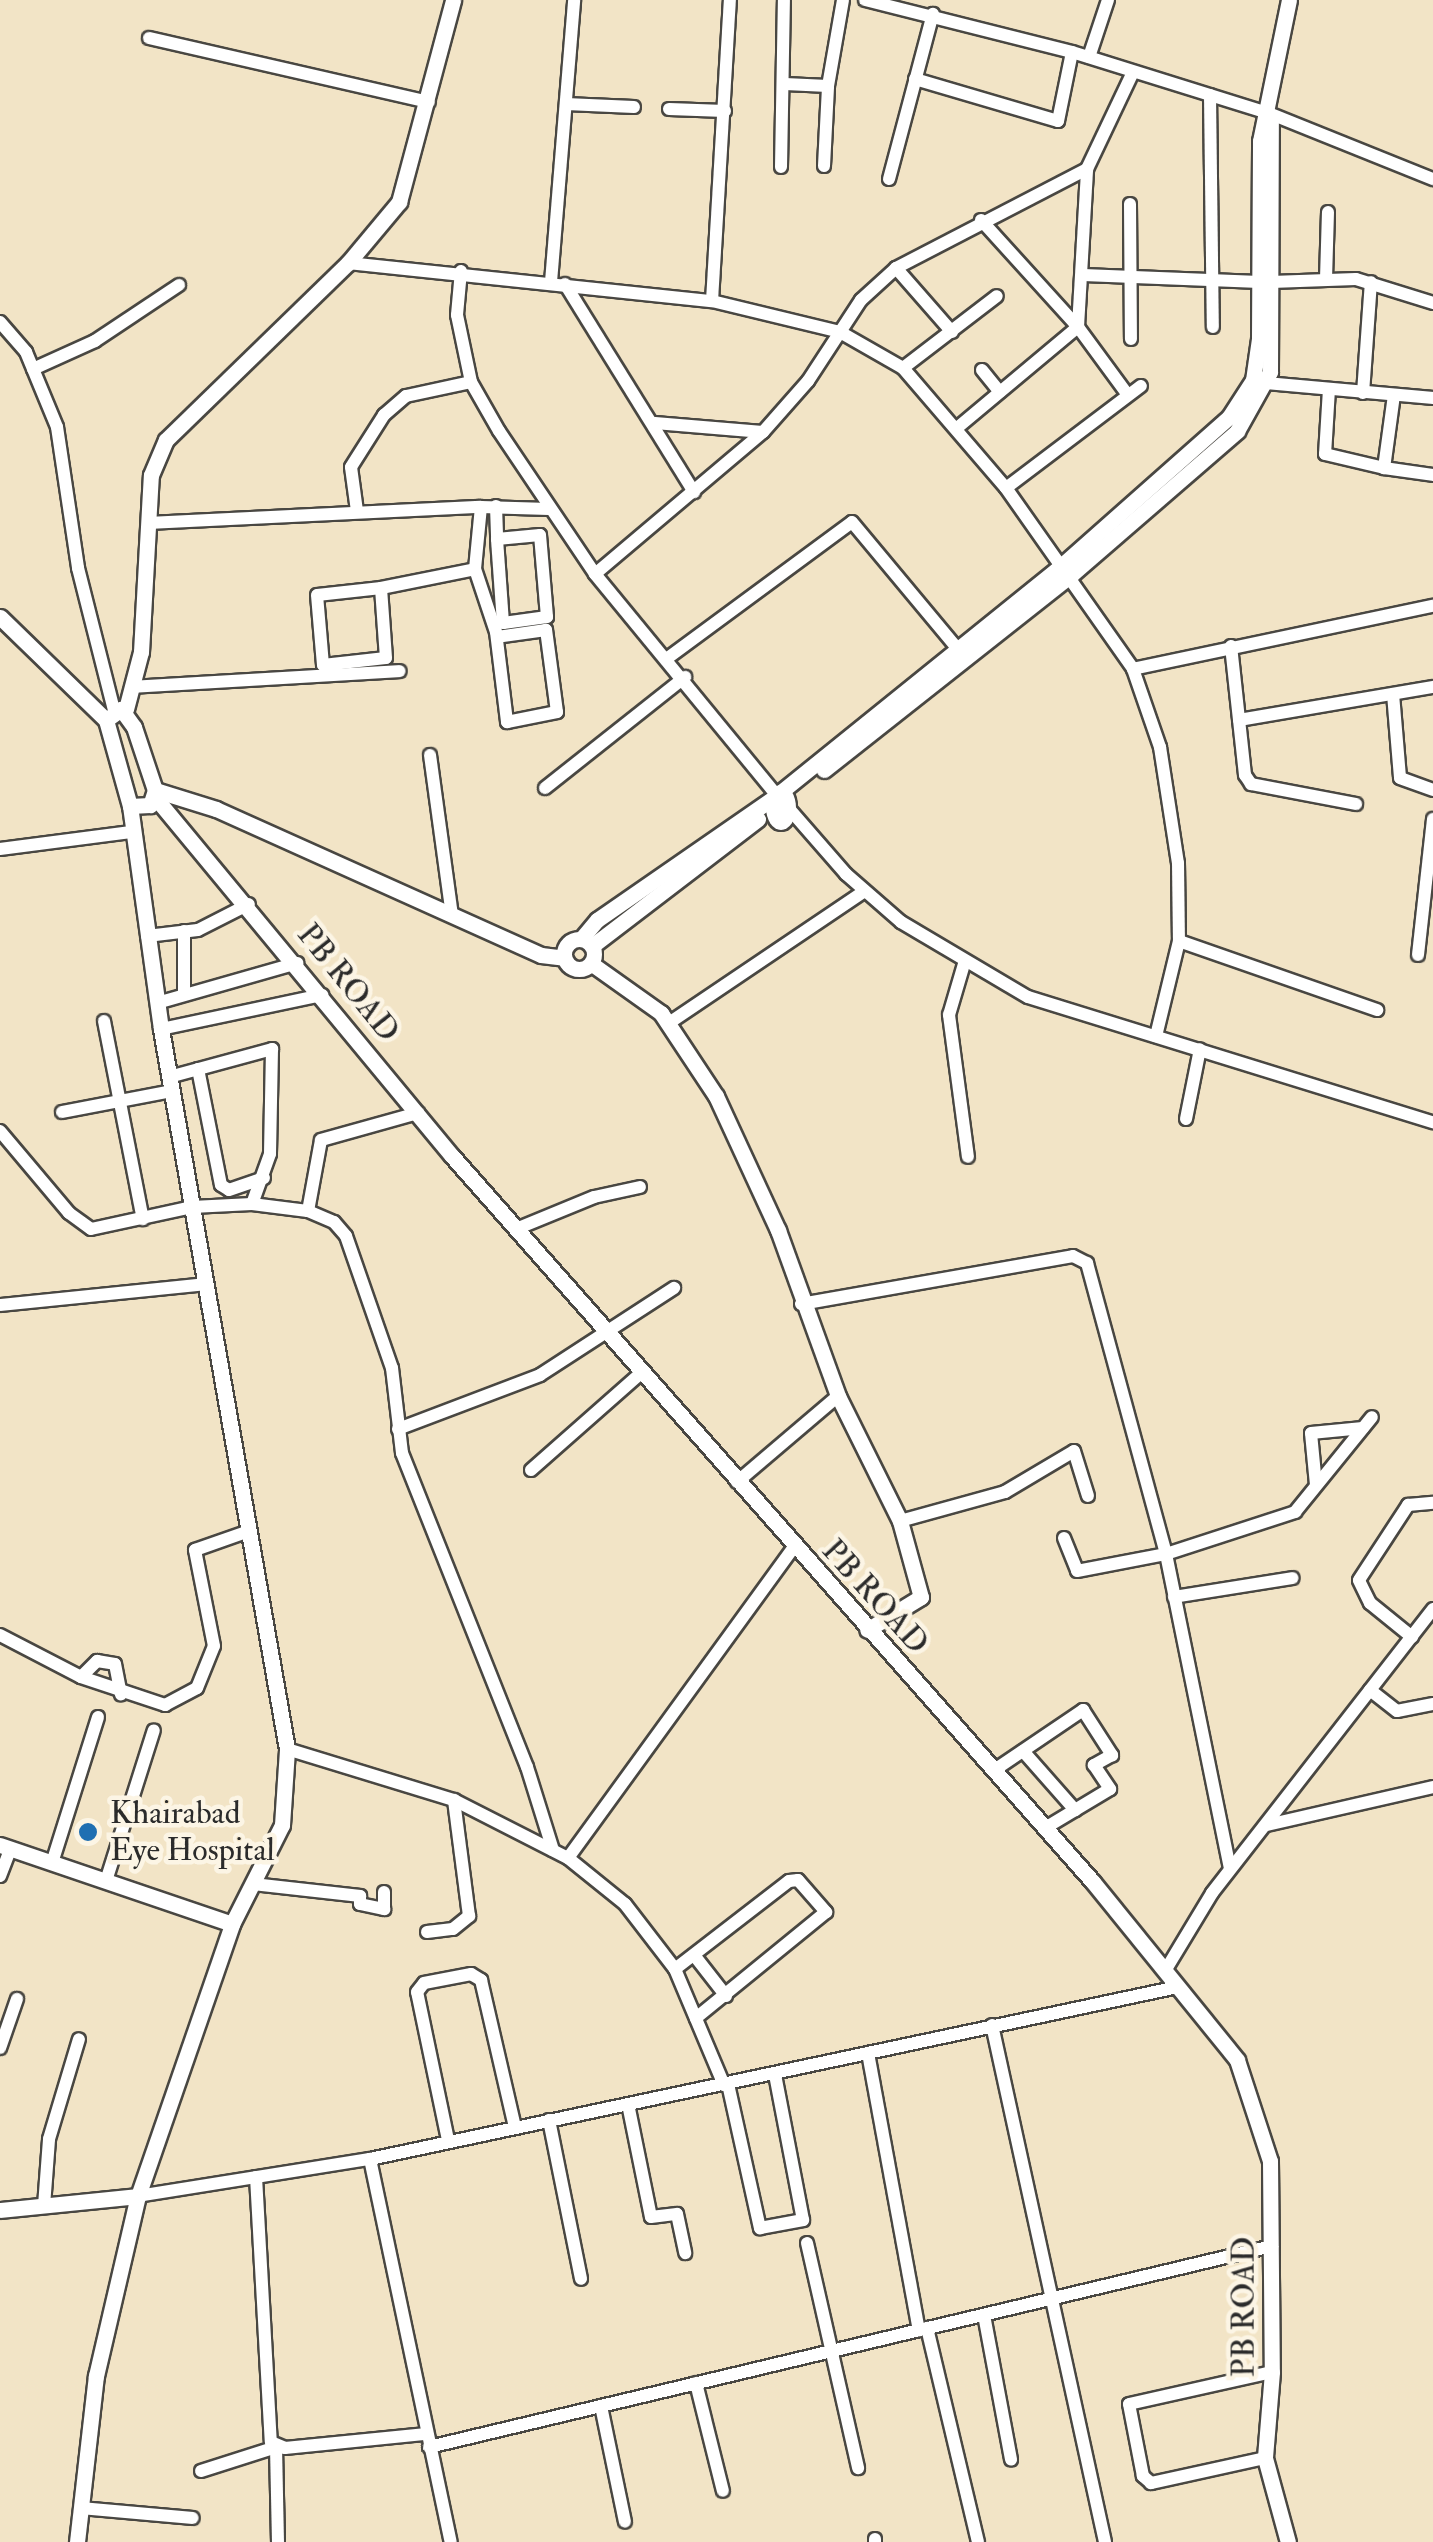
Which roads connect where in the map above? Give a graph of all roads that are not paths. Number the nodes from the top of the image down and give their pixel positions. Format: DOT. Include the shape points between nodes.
graph roads {
  1 [pos="453,0"];
  2 [pos="574,0"];
  3 [pos="730,0"];
  4 [pos="784,0"];
  5 [pos="843,0"];
  6 [pos="865,0"];
  7 [pos="1108,0"];
  8 [pos="1289,0"];
  9 [pos="932,14"];
  10 [pos="149,38"];
  11 [pos="1072,52"];
  12 [pos="1090,57"];
  13 [pos="1133,72"];
  14 [pos="916,79"];
  15 [pos="785,84"];
  16 [pos="828,86"];
  17 [pos="1210,95"];
  18 [pos="429,102"];
  19 [pos="566,104"];
  20 [pos="634,107"];
  21 [pos="669,108"];
  22 [pos="725,111"];
  23 [pos="1271,114"];
  24 [pos="824,166"];
  25 [pos="781,167"];
  26 [pos="1086,170"];
  27 [pos="1433,178"];
  28 [pos="889,179"];
  29 [pos="1130,204"];
  30 [pos="1328,212"];
  31 [pos="981,220"];
  32 [pos="348,262"];
  33 [pos="896,268"];
  34 [pos="461,271"];
  35 [pos="1083,274"];
  36 [pos="1132,276"];
  37 [pos="1213,278"];
  38 [pos="1326,280"];
  39 [pos="1266,282"];
  40 [pos="1371,282"];
  41 [pos="558,283"];
  42 [pos="178,285"];
  43 [pos="996,296"];
  44 [pos="712,301"];
  45 [pos="1433,303"];
  46 [pos="0,322"];
  47 [pos="1078,327"];
  48 [pos="1213,327"];
  49 [pos="840,332"];
  50 [pos="952,332"];
  51 [pos="1130,340"];
  52 [pos="903,368"];
  53 [pos="33,369"];
  54 [pos="982,370"];
  55 [pos="471,382"];
  56 [pos="1266,383"];
  57 [pos="1141,386"];
  58 [pos="1329,389"];
  59 [pos="1000,392"];
  60 [pos="1363,392"];
  61 [pos="1432,393"];
  62 [pos="1128,395"];
  63 [pos="1394,395"];
  64 [pos="656,423"];
  65 [pos="957,428"];
  66 [pos="1229,428"];
  67 [pos="764,432"];
  68 [pos="1384,468"];
  69 [pos="1433,475"];
  70 [pos="1006,488"];
  71 [pos="694,492"];
  72 [pos="489,506"];
  73 [pos="549,510"];
  74 [pos="357,511"];
  75 [pos="148,523"];
  76 [pos="497,539"];
  77 [pos="475,569"];
  78 [pos="1067,570"];
  79 [pos="596,574"];
  80 [pos="381,588"];
  81 [pos="1433,606"];
  82 [pos="0,617"];
  83 [pos="497,637"];
  84 [pos="1230,646"];
  85 [pos="956,647"];
  86 [pos="670,657"];
  87 [pos="1133,669"];
  88 [pos="400,671"];
  89 [pos="685,677"];
  90 [pos="132,687"];
  91 [pos="1433,687"];
  92 [pos="1393,694"];
  93 [pos="115,713"];
  94 [pos="1239,720"];
  95 [pos="430,755"];
  96 [pos="546,788"];
  97 [pos="1433,790"];
  98 [pos="154,793"];
  99 [pos="780,798"];
  100 [pos="1356,804"];
  101 [pos="130,806"];
  102 [pos="1433,818"];
  103 [pos="132,832"];
  104 [pos="0,849"];
  105 [pos="1430,856"];
  106 [pos="865,891"];
  107 [pos="249,904"];
  108 [pos="452,915"];
  109 [pos="184,932"];
  110 [pos="147,936"];
  111 [pos="1179,941"];
  112 [pos="587,943"];
  113 [pos="1418,955"];
  114 [pos="564,958"];
  115 [pos="296,963"];
  116 [pos="592,964"];
  117 [pos="964,964"];
  118 [pos="184,992"];
  119 [pos="322,995"];
  120 [pos="156,1003"];
  121 [pos="1376,1010"];
  122 [pos="104,1020"];
  123 [pos="669,1023"];
  124 [pos="160,1030"];
  125 [pos="1156,1036"];
  126 [pos="1200,1048"];
  127 [pos="198,1070"];
  128 [pos="170,1084"];
  129 [pos="120,1101"];
  130 [pos="62,1112"];
  131 [pos="418,1113"];
  132 [pos="1186,1118"];
  133 [pos="1433,1122"];
  134 [pos="0,1131"];
  135 [pos="968,1157"];
  136 [pos="264,1178"];
  137 [pos="640,1187"];
  138 [pos="252,1204"];
  139 [pos="192,1207"];
  140 [pos="308,1211"];
  141 [pos="144,1219"];
  142 [pos="516,1229"];
  143 [pos="206,1284"];
  144 [pos="674,1288"];
  145 [pos="801,1304"];
  146 [pos="0,1305"];
  147 [pos="606,1332"];
  148 [pos="641,1372"];
  149 [pos="838,1396"];
  150 [pos="398,1429"];
  151 [pos="531,1470"];
  152 [pos="737,1482"];
  153 [pos="1316,1485"];
  154 [pos="1088,1496"];
  155 [pos="1433,1504"];
  156 [pos="900,1521"];
  157 [pos="249,1531"];
  158 [pos="1064,1538"];
  159 [pos="794,1547"];
  160 [pos="1166,1554"];
  161 [pos="1292,1578"];
  162 [pos="1174,1597"];
  163 [pos="1433,1609"];
  164 [pos="867,1630"];
  165 [pos="0,1635"];
  166 [pos="1412,1637"];
  167 [pos="81,1677"];
  168 [pos="1370,1690"];
  169 [pos="121,1694"];
  170 [pos="1433,1704"];
  171 [pos="98,1717"];
  172 [pos="154,1730"];
  173 [pos="287,1749"];
  174 [pos="1023,1751"];
  175 [pos="993,1771"];
  176 [pos="1433,1788"];
  177 [pos="454,1800"];
  178 [pos="1075,1810"];
  179 [pos="1266,1825"];
  180 [pos="1045,1828"];
  181 [pos="5,1847"];
  182 [pos="553,1850"];
  183 [pos="568,1858"];
  184 [pos="52,1862"];
  185 [pos="1230,1869"];
  186 [pos="0,1876"];
  187 [pos="106,1881"];
  188 [pos="253,1884"];
  189 [pos="384,1892"];
  190 [pos="232,1924"];
  191 [pos="427,1932"];
  192 [pos="694,1955"];
  193 [pos="675,1969"];
  194 [pos="1165,1971"];
  195 [pos="1178,1986"];
  196 [pos="726,1996"];
  197 [pos="17,1999"];
  198 [pos="696,2018"];
  199 [pos="992,2025"];
  200 [pos="78,2039"];
  201 [pos="0,2048"];
  202 [pos="868,2053"];
  203 [pos="775,2074"];
  204 [pos="726,2085"];
  205 [pos="628,2104"];
  206 [pos="549,2120"];
  207 [pos="514,2127"];
  208 [pos="448,2140"];
  209 [pos="370,2160"];
  210 [pos="256,2178"];
  211 [pos="138,2196"];
  212 [pos="44,2206"];
  213 [pos="0,2210"];
  214 [pos="807,2244"];
  215 [pos="1272,2246"];
  216 [pos="685,2253"];
  217 [pos="580,2279"];
  218 [pos="1054,2298"];
  219 [pos="984,2315"];
  220 [pos="923,2329"];
  221 [pos="830,2351"];
  222 [pos="1272,2372"];
  223 [pos="696,2383"];
  224 [pos="601,2406"];
  225 [pos="427,2440"];
  226 [pos="276,2447"];
  227 [pos="1265,2458"];
  228 [pos="1011,2460"];
  229 [pos="858,2468"];
  230 [pos="200,2471"];
  231 [pos="723,2491"];
  232 [pos="81,2508"];
  233 [pos="193,2518"];
  234 [pos="625,2522"];
  235 [pos="77,2542"];
  236 [pos="278,2542"];
  237 [pos="451,2542"];
  238 [pos="978,2542"];
  239 [pos="1105,2542"];
  240 [pos="1288,2542"];
  1 -- 18 [label="street"];
  2 -- 19 [label="street"];
  3 -- 22 [label="street"];
  4 -- 15 [label="street"];
  5 -- 16 [label="street"];
  6 -- 9 [label="street"];
  7 -- 12 [label="street"];
  8 -- 23 [label="street"];
  9 -- 11 [label="street"];
  9 -- 14 [label="street"];
  10 -- 18 [label="street"];
  11 -- 12 [label="street"];
  11 -- 14 [label="street" via="1058,121"];
  12 -- 13 [label="street"];
  13 -- 17 [label="street"];
  13 -- 26 [label="street"];
  14 -- 28 [label="street"];
  15 -- 16 [label="street"];
  15 -- 25 [label="street"];
  16 -- 24 [label="street"];
  17 -- 23 [label="street"];
  17 -- 37 [label="street"];
  18 -- 32 [label="street" via="399,202"];
  19 -- 20 [label="street"];
  19 -- 41 [label="street"];
  21 -- 22 [label="street"];
  22 -- 44 [label="street"];
  23 -- 27 [label="street"];
  23 -- 39 [label="street" via="1260,142"];
  26 -- 31 [label="street"];
  26 -- 35 [label="street"];
  29 -- 36 [label="street"];
  30 -- 38 [label="street"];
  31 -- 33 [label="street"];
  31 -- 47 [label="street"];
  32 -- 34 [label="street"];
  32 -- 75 [label="street" via="166,440 151,475"];
  33 -- 49 [label="street"];
  33 -- 50 [label="street"];
  34 -- 41 [label="street"];
  34 -- 55 [label="street" via="456,315"];
  35 -- 36 [label="street"];
  35 -- 47 [label="street"];
  36 -- 37 [label="street"];
  36 -- 51 [label="street"];
  37 -- 39 [label="street"];
  37 -- 48 [label="street"];
  38 -- 39 [label="street"];
  38 -- 40 [label="street"];
  39 -- 56 [label="street"];
  39 -- 66 [label="street" via="1253,380"];
  40 -- 45 [label="street"];
  40 -- 60 [label="street"];
  41 -- 44 [label="street"];
  41 -- 64 [label="street"];
  42 -- 53 [label="street" via="95,341"];
  43 -- 50 [label="street"];
  44 -- 49 [label="street"];
  46 -- 53 [label="street"];
  47 -- 59 [label="street"];
  47 -- 62 [label="street"];
  49 -- 52 [label="street"];
  49 -- 67 [label="street"];
  50 -- 52 [label="street"];
  52 -- 65 [label="street"];
  53 -- 93 [label="street" via="57,427 88,619"];
  54 -- 59 [label="street"];
  55 -- 73 [label="street"];
  55 -- 74 [label="street" via="406,396 384,415 351,467"];
  56 -- 58 [label="street"];
  56 -- 66 [label="street"];
  57 -- 62 [label="street"];
  58 -- 60 [label="street"];
  58 -- 68 [label="street" via="1325,454"];
  59 -- 65 [label="street"];
  60 -- 63 [label="street"];
  61 -- 63 [label="street"];
  62 -- 70 [label="street"];
  63 -- 68 [label="street"];
  64 -- 67 [label="street"];
  64 -- 71 [label="street"];
  65 -- 70 [label="street"];
  66 -- 78 [label="street"];
  67 -- 71 [label="street"];
  68 -- 69 [label="street"];
  70 -- 78 [label="street"];
  71 -- 79 [label="street"];
  72 -- 73 [label="street"];
  72 -- 74 [label="street"];
  72 -- 76 [label="street"];
  72 -- 77 [label="street"];
  73 -- 79 [label="street"];
  74 -- 75 [label="street"];
  75 -- 90 [label="street" via="141,652"];
  76 -- 76 [label="street" via="503,623 547,616 540,535"];
  77 -- 80 [label="street"];
  77 -- 83 [label="street"];
  78 -- 85 [label="street"];
  78 -- 87 [label="street"];
  78 -- 99 [label="street"];
  79 -- 86 [label="street"];
  80 -- 80 [label="street" via="386,658 323,665 317,595"];
  81 -- 84 [label="street"];
  82 -- 93 [label="street"];
  83 -- 83 [label="street" via="507,722 557,712 546,630"];
  84 -- 87 [label="street"];
  84 -- 94 [label="street"];
  85 -- 86 [label="street" via="852,522"];
  85 -- 99 [label="street"];
  86 -- 89 [label="street"];
  87 -- 111 [label="street" via="1160,746 1178,862"];
  88 -- 90 [label="street"];
  89 -- 96 [label="street"];
  89 -- 99 [label="street"];
  90 -- 93 [label="street"];
  91 -- 92 [label="street"];
  92 -- 94 [label="street"];
  92 -- 97 [label="street" via="1400,778"];
  93 -- 98 [label="street"];
  93 -- 101 [label="street"];
  94 -- 100 [label="street" via="1251,784"];
  95 -- 108 [label="street"];
  98 -- 101 [label="street" via="150,805"];
  98 -- 107 [label="street, PB ROAD"];
  98 -- 108 [label="street" via="216,809"];
  99 -- 106 [label="street"];
  99 -- 112 [label="street" via="597,920"];
  101 -- 103 [label="street"];
  102 -- 105 [label="street"];
  103 -- 104 [label="street"];
  103 -- 110 [label="street"];
  105 -- 113 [label="street"];
  106 -- 117 [label="street"];
  106 -- 123 [label="street"];
  107 -- 109 [label="street"];
  107 -- 115 [label="street, PB ROAD"];
  108 -- 114 [label="street" via="541,955"];
  109 -- 110 [label="street"];
  109 -- 118 [label="street"];
  110 -- 120 [label="street"];
  111 -- 121 [label="street"];
  111 -- 125 [label="street"];
  112 -- 114 [label="street" via="568,944"];
  112 -- 116 [label="street"];
  114 -- 116 [label="street" via="574,969"];
  115 -- 118 [label="street"];
  115 -- 119 [label="street, PB ROAD"];
  116 -- 123 [label="street"];
  117 -- 125 [label="street" via="1028,997"];
  117 -- 135 [label="street" via="949,1016"];
  118 -- 120 [label="street"];
  119 -- 124 [label="street"];
  119 -- 131 [label="street, PB ROAD"];
  120 -- 124 [label="street"];
  122 -- 129 [label="street"];
  123 -- 145 [label="street" via="748,1157"];
  124 -- 128 [label="street"];
  125 -- 126 [label="street"];
  126 -- 132 [label="street"];
  126 -- 133 [label="street"];
  127 -- 128 [label="street"];
  127 -- 136 [label="street" via="220,1186 229,1190"];
  127 -- 136 [label="street" via="272,1049"];
  128 -- 129 [label="street"];
  128 -- 139 [label="street"];
  129 -- 130 [label="street"];
  129 -- 141 [label="street"];
  131 -- 140 [label="street" via="320,1140"];
  131 -- 142 [label="street, PB ROAD"];
  134 -- 141 [label="street" via="84,1227"];
  136 -- 138 [label="street"];
  137 -- 142 [label="street" via="594,1197"];
  138 -- 139 [label="street"];
  138 -- 140 [label="street"];
  139 -- 141 [label="street"];
  139 -- 143 [label="street"];
  140 -- 150 [label="street" via="346,1236 392,1368"];
  142 -- 147 [label="street, PB ROAD"];
  143 -- 146 [label="street"];
  143 -- 157 [label="street"];
  144 -- 147 [label="street"];
  145 -- 149 [label="street"];
  145 -- 160 [label="street" via="1072,1256 1087,1263"];
  147 -- 148 [label="street, PB ROAD"];
  147 -- 150 [label="street" via="540,1375"];
  148 -- 151 [label="street"];
  148 -- 152 [label="street, PB ROAD"];
  149 -- 152 [label="street"];
  149 -- 156 [label="street"];
  150 -- 182 [label="street"];
  152 -- 159 [label="street, PB ROAD"];
  153 -- 153 [label="street" via="1367,1423 1311,1433"];
  153 -- 160 [label="street" via="1287,1515"];
  154 -- 156 [label="street" via="1074,1451 1005,1492"];
  155 -- 166 [label="street" via="1408,1505 1359,1580 1370,1602"];
  156 -- 164 [label="street" via="922,1596"];
  157 -- 169 [label="street" via="195,1550 214,1646 197,1688 165,1705"];
  157 -- 173 [label="street"];
  158 -- 160 [label="street" via="1078,1571"];
  159 -- 164 [label="street, PB ROAD"];
  159 -- 183 [label="street"];
  160 -- 162 [label="street"];
  161 -- 162 [label="street"];
  162 -- 185 [label="street"];
  163 -- 166 [label="street"];
  164 -- 175 [label="street, PB ROAD"];
  165 -- 167 [label="street"];
  166 -- 168 [label="street"];
  167 -- 169 [label="street"];
  167 -- 169 [label="street" via="96,1661 115,1664 122,1670"];
  168 -- 170 [label="street" via="1409,1713"];
  168 -- 179 [label="street"];
  171 -- 184 [label="street"];
  172 -- 187 [label="street"];
  173 -- 177 [label="street"];
  173 -- 188 [label="street" via="282,1825"];
  174 -- 175 [label="street"];
  174 -- 178 [label="street"];
  174 -- 178 [label="street" via="1084,1710 1112,1754 1094,1765 1110,1788"];
  175 -- 180 [label="street, PB ROAD"];
  176 -- 179 [label="street"];
  177 -- 182 [label="street"];
  177 -- 191 [label="street" via="469,1916 453,1929"];
  178 -- 180 [label="street"];
  179 -- 185 [label="street"];
  180 -- 194 [label="street, PB ROAD"];
  181 -- 184 [label="street"];
  181 -- 186 [label="street"];
  182 -- 183 [label="street"];
  183 -- 193 [label="street" via="624,1904"];
  184 -- 187 [label="street"];
  185 -- 194 [label="street"];
  187 -- 190 [label="street"];
  188 -- 189 [label="street" via="360,1896 360,1904 384,1909"];
  188 -- 190 [label="street"];
  190 -- 211 [label="street"];
  192 -- 193 [label="street"];
  192 -- 196 [label="street"];
  192 -- 196 [label="street" via="789,1881 798,1880 826,1912"];
  193 -- 198 [label="street"];
  194 -- 195 [label="street, PB ROAD"];
  195 -- 199 [label="street"];
  195 -- 215 [label="street, PB ROAD" via="1237,2060 1270,2161"];
  196 -- 198 [label="street"];
  197 -- 201 [label="street"];
  198 -- 204 [label="street"];
  199 -- 202 [label="street"];
  199 -- 218 [label="street"];
  200 -- 212 [label="street" via="49,2139"];
  202 -- 203 [label="street"];
  202 -- 220 [label="street"];
  203 -- 204 [label="street"];
  203 -- 204 [label="street" via="802,2220 760,2228"];
  204 -- 205 [label="street"];
  205 -- 206 [label="street"];
  205 -- 216 [label="street" via="650,2217 677,2214"];
  206 -- 207 [label="street"];
  206 -- 217 [label="street"];
  207 -- 208 [label="street"];
  207 -- 208 [label="street" via="481,1980 471,1974 424,1983 417,1992"];
  208 -- 209 [label="street"];
  209 -- 210 [label="street"];
  209 -- 225 [label="street"];
  210 -- 211 [label="street"];
  210 -- 226 [label="street" via="266,2436"];
  211 -- 212 [label="street"];
  211 -- 232 [label="street" via="96,2376"];
  212 -- 213 [label="street"];
  214 -- 221 [label="street"];
  215 -- 218 [label="street"];
  215 -- 222 [label="street, PB ROAD"];
  218 -- 219 [label="street"];
  218 -- 239 [label="street"];
  219 -- 220 [label="street"];
  219 -- 228 [label="street"];
  220 -- 221 [label="street"];
  220 -- 238 [label="street"];
  221 -- 223 [label="street"];
  221 -- 229 [label="street"];
  222 -- 227 [label="street, PB ROAD"];
  222 -- 227 [label="street" via="1128,2404 1143,2476 1151,2484"];
  223 -- 224 [label="street"];
  223 -- 231 [label="street"];
  224 -- 225 [label="street"];
  224 -- 234 [label="street"];
  225 -- 226 [label="street"];
  225 -- 237 [label="street"];
  226 -- 230 [label="street"];
  226 -- 236 [label="street"];
  227 -- 240 [label="street, PB ROAD"];
  232 -- 233 [label="street"];
  232 -- 235 [label="street"];
}
